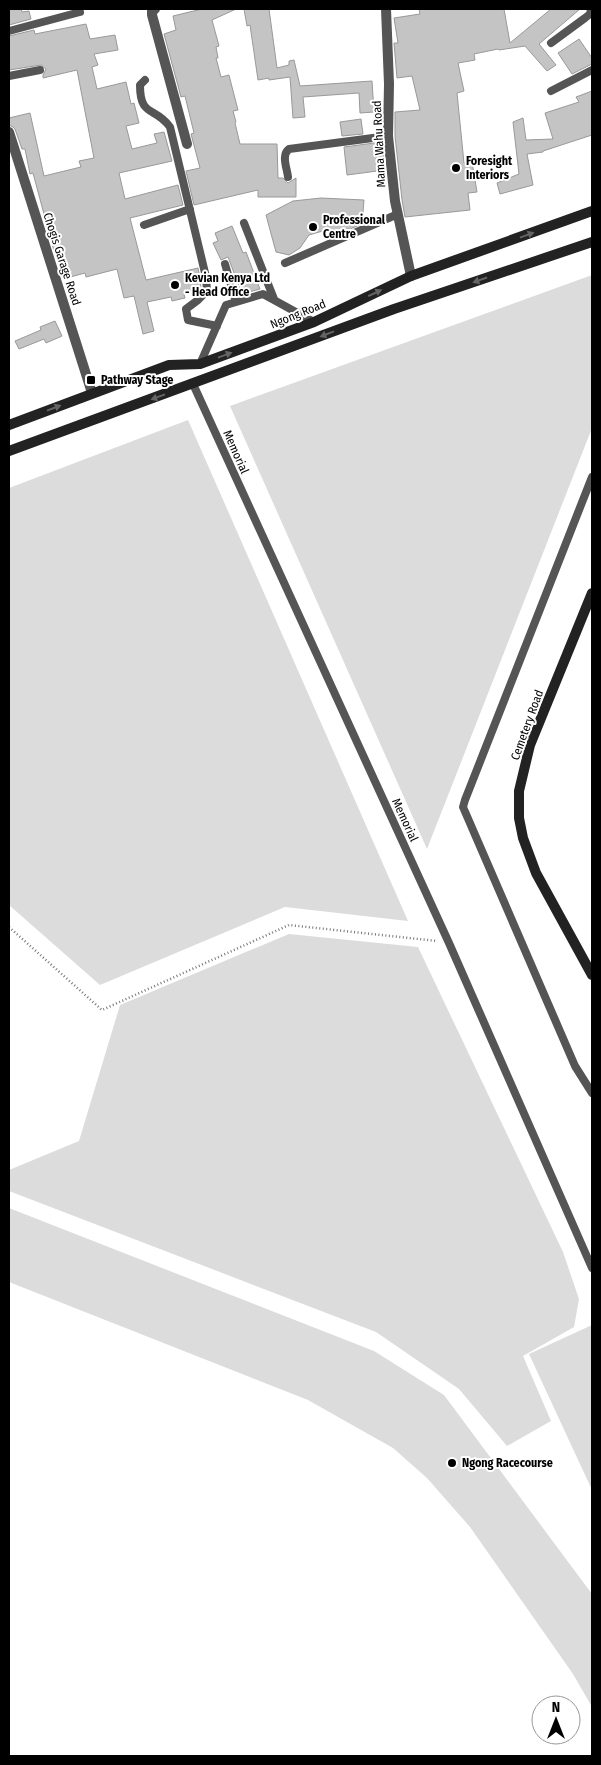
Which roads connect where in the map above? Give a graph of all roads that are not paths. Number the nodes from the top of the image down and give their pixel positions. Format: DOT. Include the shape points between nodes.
graph roads {
  1 [pos="156,9"];
  2 [pos="386,9"];
  3 [pos="591,9"];
  4 [pos="80,12"];
  5 [pos="9,31"];
  6 [pos="551,43"];
  7 [pos="40,70"];
  8 [pos="592,70"];
  9 [pos="9,76"];
  10 [pos="145,80"];
  11 [pos="551,91"];
  12 [pos="9,132"];
  13 [pos="388,136"];
  14 [pos="188,144"];
  15 [pos="288,177"];
  16 [pos="190,209"];
  17 [pos="592,211"];
  18 [pos="398,214"];
  19 [pos="244,223"];
  20 [pos="144,225"];
  21 [pos="592,242"];
  22 [pos="284,263"];
  23 [pos="225,264"];
  24 [pos="411,276"];
  25 [pos="274,300"];
  26 [pos="236,302"];
  27 [pos="314,322"];
  28 [pos="217,326"];
  29 [pos="200,364"];
  30 [pos="193,384"];
  31 [pos="92,393"];
  32 [pos="9,425"];
  33 [pos="9,452"];
  34 [pos="592,477"];
  35 [pos="592,593"];
  36 [pos="592,974"];
  37 [pos="592,1094"];
  38 [pos="592,1268"];
  1 -- 14 [label="street" via="152,15"];
  2 -- 13 [label="street, Mama Wahu Road"];
  3 -- 6 [label="lane" via="590,14"];
  4 -- 5 [label="lane"];
  7 -- 9 [label="lane"];
  8 -- 11 [label="lane"];
  10 -- 16 [label="lane" via="140,85 142,103 147,111 164,118 170,127"];
  12 -- 31 [label="street, Chogis Garage Road"];
  13 -- 15 [label="lane" via="289,149 284,156"];
  13 -- 18 [label="street, Mama Wahu Road"];
  16 -- 20 [label="lane"];
  16 -- 28 [label="lane" via="207,290 186,309 188,320"];
  24 -- 17 [label="main road, Ngong Road, one-way"];
  18 -- 22 [label="lane"];
  18 -- 24 [label="street, Mama Wahu Road"];
  19 -- 25 [label="lane"];
  21 -- 30 [label="main road, one-way" via="394,309"];
  23 -- 26 [label="lane"];
  27 -- 24 [label="main road, Ngong Road, one-way"];
  25 -- 26 [label="lane" via="263,294"];
  25 -- 27 [label="lane"];
  26 -- 28 [label="lane" via="226,305"];
  29 -- 27 [label="main road, Ngong Road, one-way"];
  28 -- 29 [label="lane"];
  29 -- 31 [label="main road, Ngong Road" via="169,365"];
  30 -- 33 [label="main road, one-way"];
  30 -- 38 [label="lane, Memorial" via="449,943"];
  32 -- 31 [label="main road, Ngong Road, one-way"];
  34 -- 37 [label="lane" via="464,807 575,1066"];
  35 -- 36 [label="main road, Cemetery Road" via="530,745 519,791 522,838 536,873"];
}
